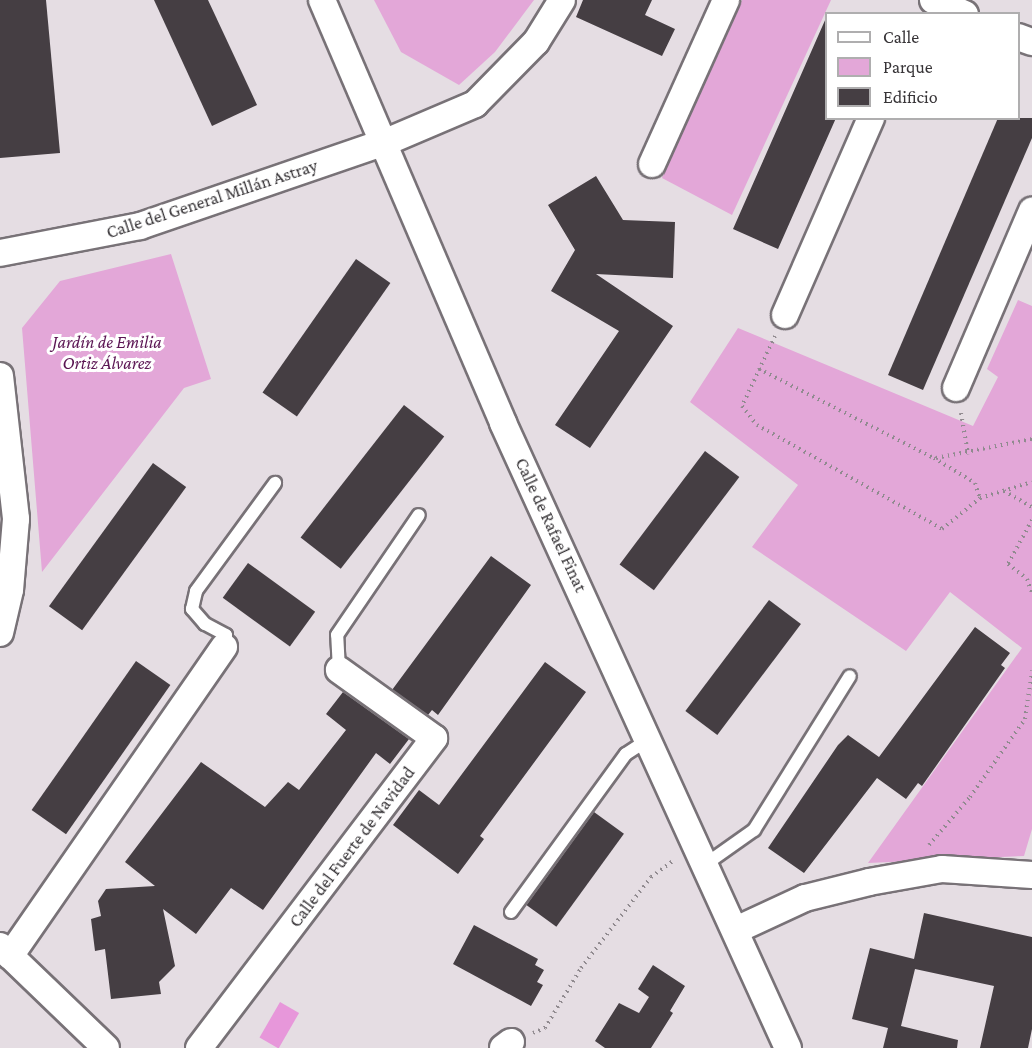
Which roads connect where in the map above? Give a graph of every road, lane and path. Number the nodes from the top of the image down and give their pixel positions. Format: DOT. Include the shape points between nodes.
graph roads {
  1 [pos="322,0"];
  2 [pos="562,0"];
  3 [pos="726,0"];
  4 [pos="933,0"];
  5 [pos="960,12"];
  6 [pos="871,120"];
  7 [pos="386,142"];
  8 [pos="652,164"];
  9 [pos="1032,211"];
  10 [pos="0,254"];
  11 [pos="785,315"];
  12 [pos="759,369"];
  13 [pos="0,376"];
  14 [pos="956,388"];
  15 [pos="1032,439"];
  16 [pos="968,453"];
  17 [pos="934,458"];
  18 [pos="1032,482"];
  19 [pos="275,483"];
  20 [pos="1003,491"];
  21 [pos="980,498"];
  22 [pos="1032,507"];
  23 [pos="418,516"];
  24 [pos="1032,520"];
  25 [pos="1032,593"];
  26 [pos="0,633"];
  27 [pos="224,647"];
  28 [pos="339,670"];
  29 [pos="1032,671"];
  30 [pos="850,676"];
  31 [pos="649,739"];
  32 [pos="923,851"];
  33 [pos="701,853"];
  34 [pos="1032,875"];
  35 [pos="511,912"];
  36 [pos="736,930"];
  37 [pos="5,951"];
  38 [pos="507,1045"];
  39 [pos="106,1048"];
  40 [pos="199,1048"];
  41 [pos="788,1048"];
  1 -- 7 [label="street, Calle de Rafael Finat"];
  2 -- 7 [label="street, Calle del General Millán Astray" via="530,49 474,104"];
  3 -- 8 [label="street"];
  4 -- 5 [label="street"];
  6 -- 11 [label="street"];
  7 -- 10 [label="street, Calle del General Millán Astray" via="140,226"];
  7 -- 31 [label="street, Calle de Rafael Finat" via="503,423"];
  9 -- 14 [label="street"];
  11 -- 12 [label="path"];
  12 -- 17 [label="path"];
  12 -- 21 [label="path" via="742,405 757,425 942,529"];
  13 -- 26 [label="street" via="16,519 10,590"];
  14 -- 16 [label="path"];
  15 -- 16 [label="path"];
  16 -- 17 [label="path"];
  17 -- 21 [label="path" via="975,483"];
  18 -- 20 [label="path"];
  19 -- 27 [label="lane" via="196,591 192,609 205,624 226,635"];
  20 -- 21 [label="path"];
  20 -- 22 [label="path"];
  23 -- 28 [label="lane" via="338,635"];
  24 -- 25 [label="path" via="1008,564 1027,579"];
  27 -- 37 [label="street"];
  28 -- 40 [label="street, Calle del Fuerte de Navidad" via="434,738"];
  29 -- 32 [label="path" via="1025,719 970,797"];
  30 -- 33 [label="lane" via="754,830"];
  31 -- 33 [label="street, Calle de Rafael Finat"];
  31 -- 35 [label="lane" via="626,754"];
  33 -- 36 [label="street, Calle de Rafael Finat"];
  33 -- 38 [label="path" via="651,877 581,968 545,1028"];
  34 -- 36 [label="street" via="942,869 869,882 805,898"];
  36 -- 41 [label="street, Calle de Rafael Finat"];
  37 -- 39 [label="street"];
}
